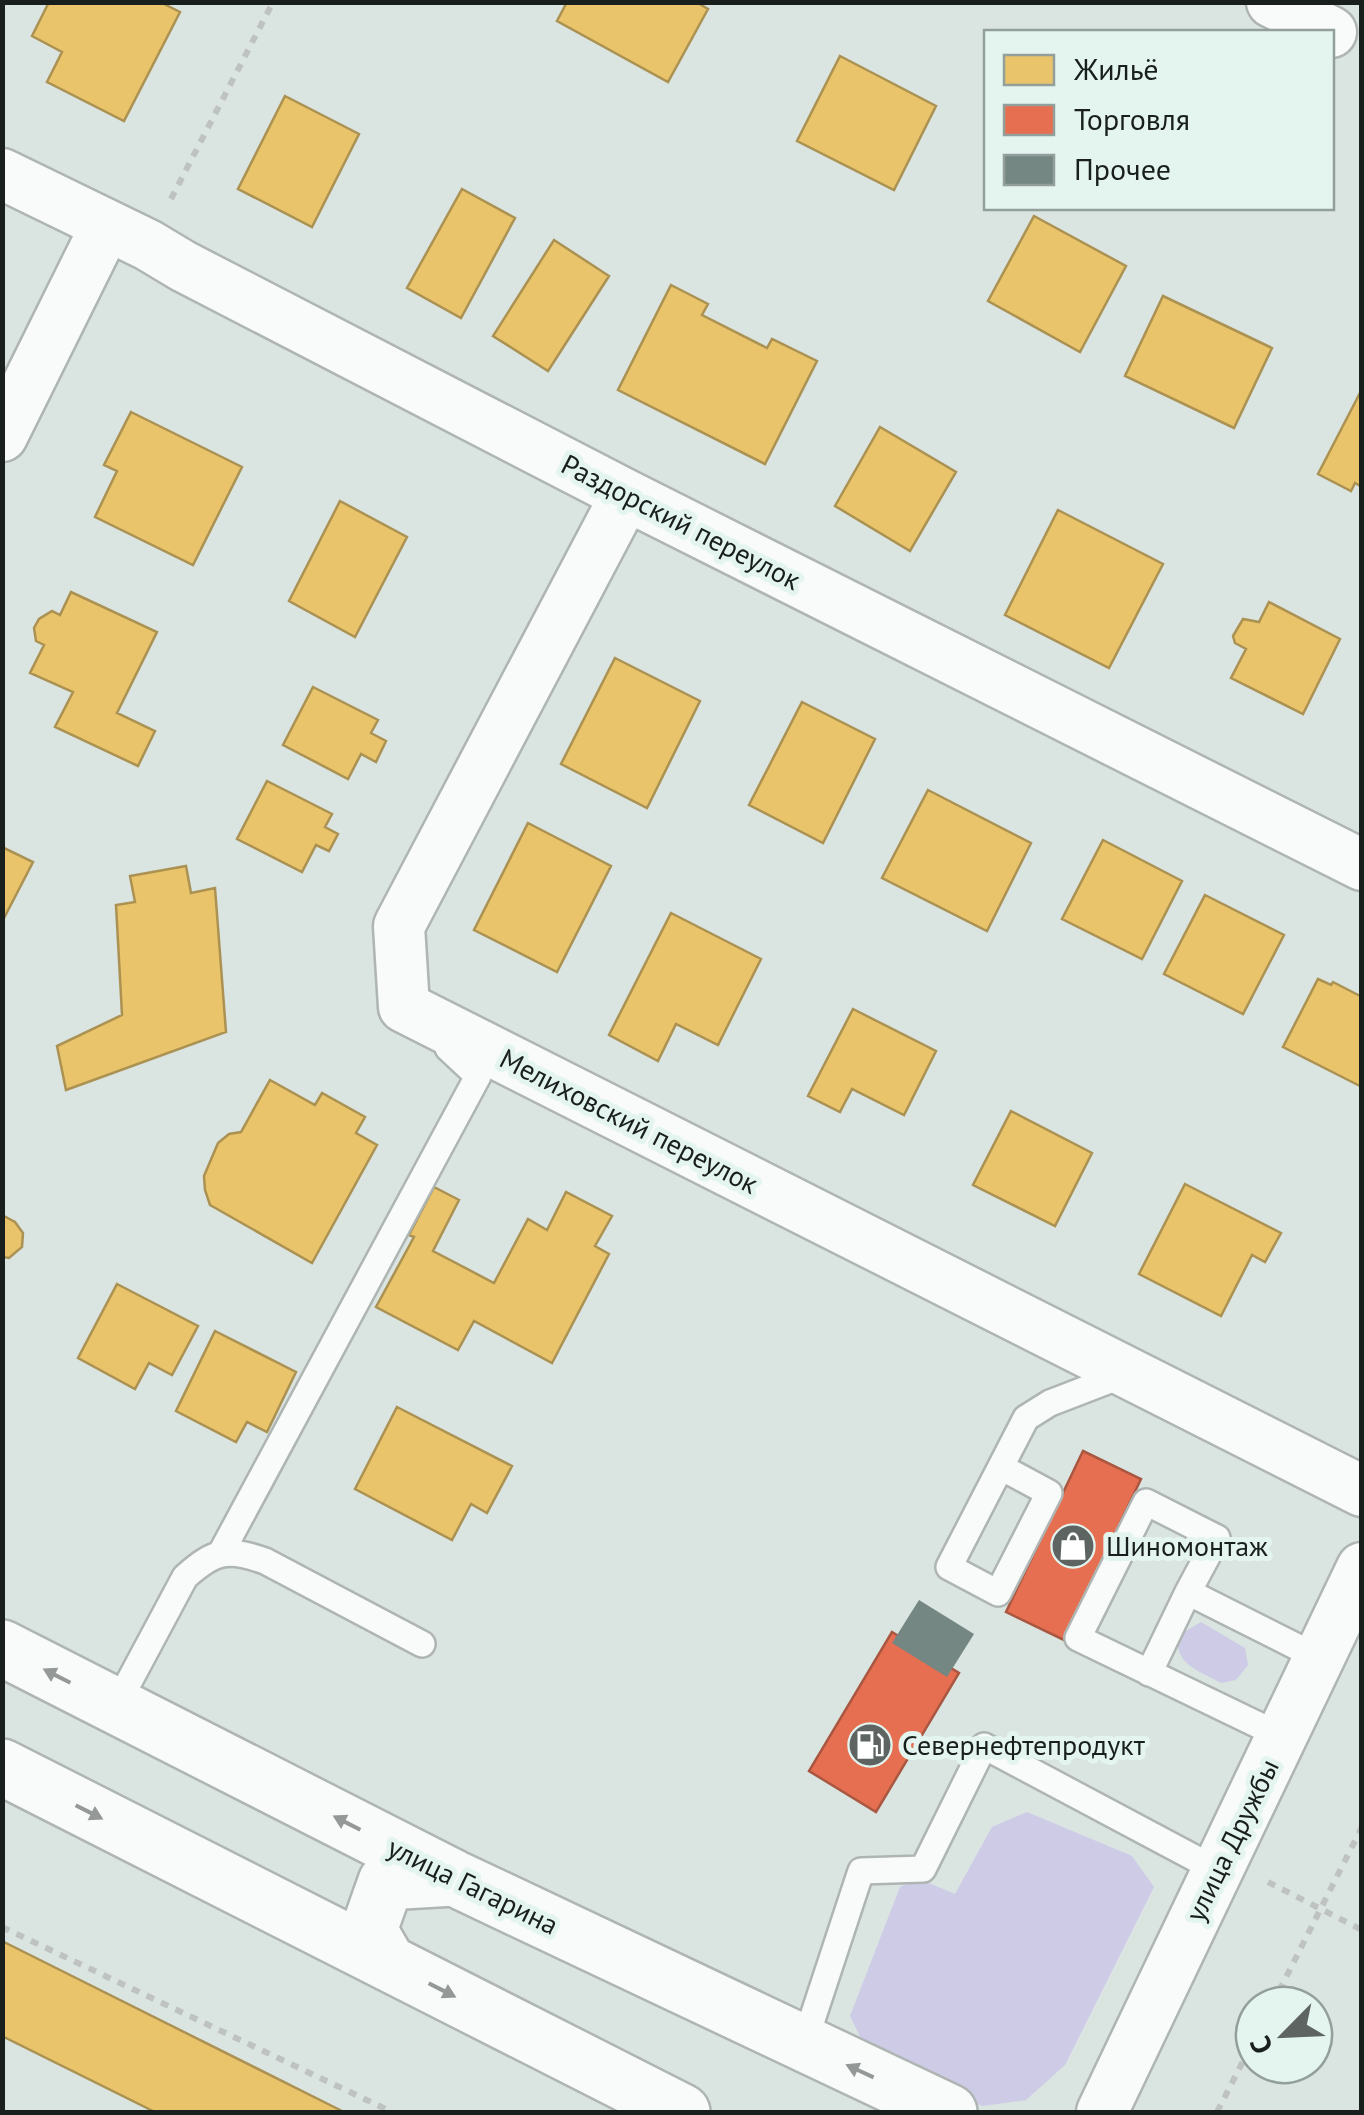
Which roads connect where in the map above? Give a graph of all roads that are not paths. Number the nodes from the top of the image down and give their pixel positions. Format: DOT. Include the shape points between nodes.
graph roads {
  1 [pos="1272,2"];
  2 [pos="1327,30"];
  3 [pos="1334,34"];
  4 [pos="1362,48"];
  5 [pos="2,174"];
  6 [pos="127,235"];
  7 [pos="2,436"];
  8 [pos="626,495"];
  9 [pos="1362,865"];
  10 [pos="404,1008"];
  11 [pos="1128,1372"];
  12 [pos="1001,1467"];
  13 [pos="1362,1491"];
  14 [pos="221,1553"];
  15 [pos="1362,1568"];
  16 [pos="1188,1592"];
  17 [pos="422,1644"];
  18 [pos="2,1648"];
  19 [pos="1319,1658"];
  20 [pos="1149,1674"];
  21 [pos="116,1706"];
  22 [pos="1282,1736"];
  23 [pos="2,1767"];
  24 [pos="1220,1864"];
  25 [pos="454,1878"];
  26 [pos="388,1964"];
  27 [pos="804,2044"];
  28 [pos="682,2112"];
  29 [pos="948,2112"];
  30 [pos="1102,2112"];
  1 -- 2 [label="street"];
  3 -- 4 [label="street"];
  5 -- 6 [label="street, Раздорский переулок"];
  6 -- 7 [label="street"];
  6 -- 8 [label="street, Раздорский переулок"];
  8 -- 9 [label="street, Раздорский переулок"];
  8 -- 10 [label="street" via="399,926"];
  10 -- 11 [label="street, Мелиховский переулок"];
  10 -- 14 [label="lane" via="478,1076"];
  11 -- 12 [label="lane" via="1026,1418"];
  11 -- 13 [label="street, Мелиховский переулок"];
  12 -- 12 [label="lane" via="950,1567 998,1592 1050,1493"];
  14 -- 17 [label="lane" via="266,1561"];
  14 -- 21 [label="lane" via="185,1577"];
  15 -- 19 [label="street, улица Дружбы"];
  16 -- 19 [label="lane"];
  16 -- 20 [label="lane"];
  16 -- 20 [label="lane" via="1217,1538 1146,1502 1078,1638"];
  21 -- 18 [label="street, улица Гагарина, one-way"];
  19 -- 22 [label="street, улица Дружбы"];
  20 -- 22 [label="lane"];
  25 -- 21 [label="street, улица Гагарина, one-way"];
  22 -- 24 [label="street, улица Дружбы"];
  23 -- 26 [label="street, one-way"];
  24 -- 27 [label="lane" via="984,1746 924,1869 861,1870"];
  24 -- 30 [label="street, улица Дружбы"];
  25 -- 26 [label="street" via="386,1882 368,1930"];
  25 -- 27 [label="street, улица Гагарина"];
  26 -- 28 [label="street, one-way"];
  29 -- 27 [label="street, улица Гагарина, one-way"];
}
